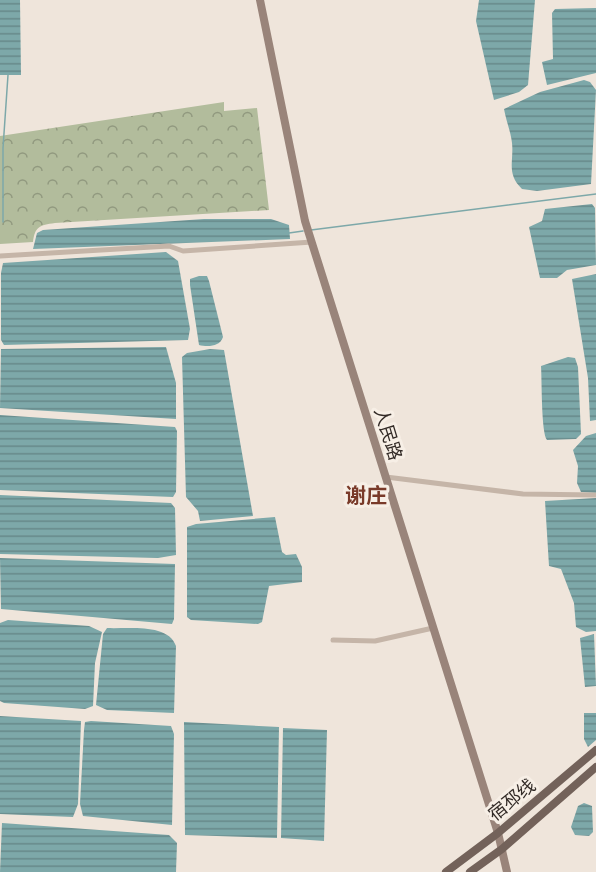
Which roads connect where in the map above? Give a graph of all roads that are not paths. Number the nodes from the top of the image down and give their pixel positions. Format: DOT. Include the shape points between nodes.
graph roads {
  1 [pos="260,0"];
  2 [pos="312,242"];
  3 [pos="0,256"];
  4 [pos="386,477"];
  5 [pos="596,495"];
  6 [pos="433,628"];
  7 [pos="333,640"];
  8 [pos="596,750"];
  9 [pos="596,767"];
  10 [pos="498,833"];
  11 [pos="502,849"];
  12 [pos="446,872"];
  13 [pos="470,872"];
  14 [pos="507,872"];
  1 -- 2 [label="street, 人民路"];
  2 -- 3 [label="street" via="183,251 169,246"];
  2 -- 4 [label="street, 人民路"];
  4 -- 5 [label="street" via="523,494"];
  4 -- 6 [label="street, 人民路"];
  6 -- 7 [label="street" via="375,641"];
  6 -- 10 [label="street, 人民路"];
  8 -- 10 [label="main road, 宿邳线"];
  9 -- 11 [label="main road, 宿邳线"];
  10 -- 11 [label="street, 人民路"];
  10 -- 12 [label="main road, 宿邳线"];
  11 -- 13 [label="main road, 宿邳线"];
  11 -- 14 [label="street, 人民路"];
}
